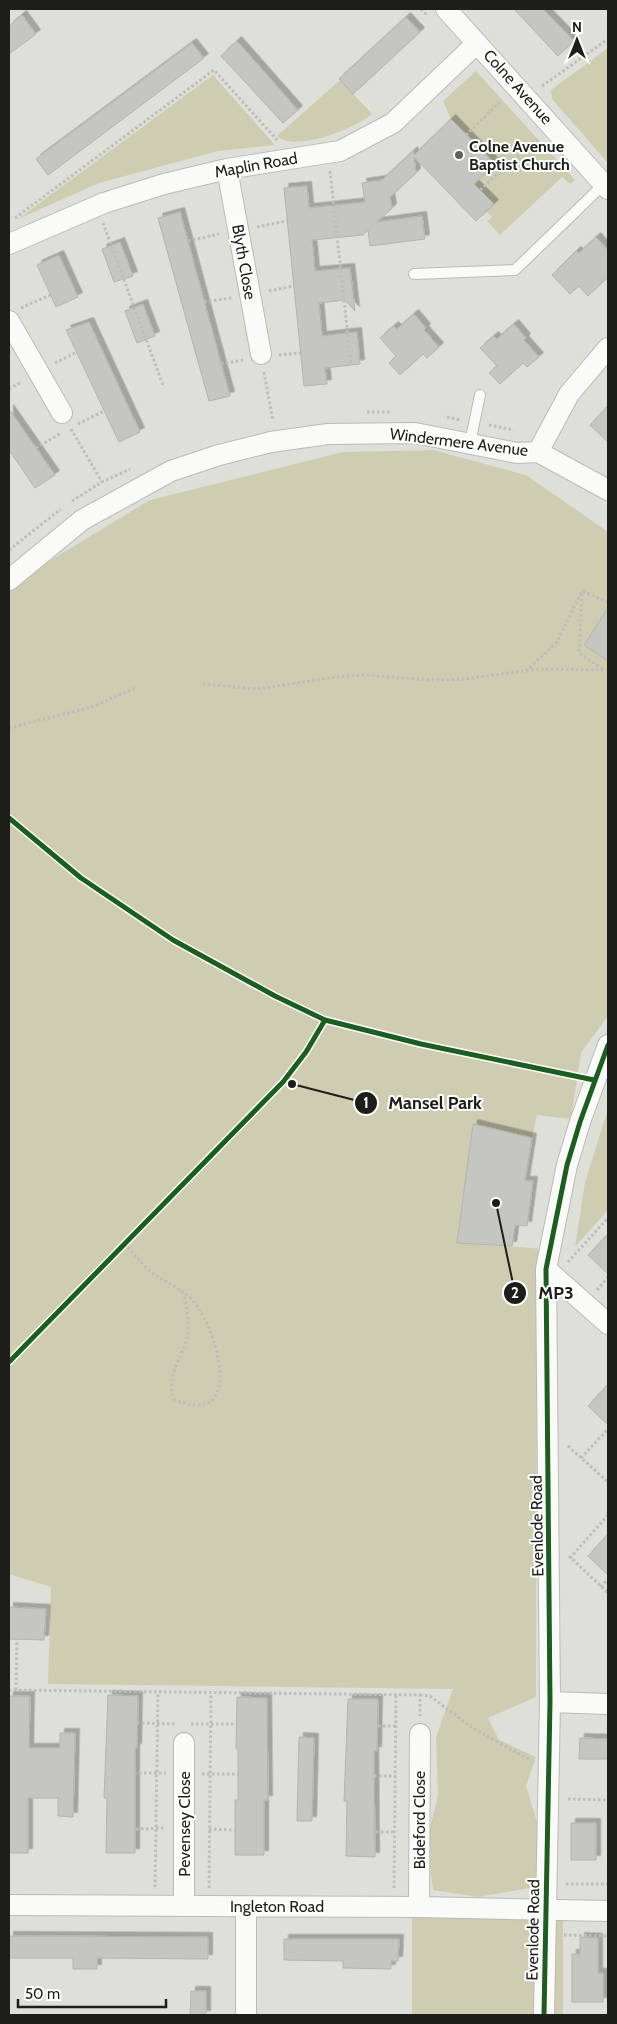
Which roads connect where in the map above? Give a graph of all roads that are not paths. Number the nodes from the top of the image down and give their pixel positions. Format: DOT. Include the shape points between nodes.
graph roads {
  1 [pos="446,9"];
  2 [pos="477,43"];
  3 [pos="227,169"];
  4 [pos="606,186"];
  5 [pos="9,244"];
  6 [pos="414,274"];
  7 [pos="13,315"];
  8 [pos="608,348"];
  9 [pos="261,354"];
  10 [pos="480,395"];
  11 [pos="62,413"];
  12 [pos="470,443"];
  13 [pos="538,452"];
  14 [pos="608,490"];
  15 [pos="9,580"];
  16 [pos="608,1045"];
  17 [pos="604,1068"];
  18 [pos="551,1273"];
  19 [pos="608,1324"];
  20 [pos="550,1702"];
  21 [pos="608,1704"];
  22 [pos="420,1734"];
  23 [pos="184,1743"];
  24 [pos="9,1905"];
  25 [pos="184,1905"];
  26 [pos="246,1906"];
  27 [pos="419,1906"];
  28 [pos="546,1908"];
  29 [pos="608,1910"];
  30 [pos="246,2015"];
  31 [pos="544,2015"];
  1 -- 2 [label="street, Colne Avenue"];
  2 -- 3 [label="street, Maplin Road" via="393,123 340,151"];
  2 -- 4 [label="street, Colne Avenue"];
  3 -- 5 [label="street, Maplin Road" via="164,184 97,206"];
  3 -- 9 [label="street, Blyth Close"];
  4 -- 6 [label="lane" via="515,270"];
  7 -- 11 [label="street"];
  8 -- 13 [label="street" via="568,394"];
  10 -- 12 [label="lane"];
  12 -- 13 [label="street, Windermere Avenue" via="517,453"];
  12 -- 15 [label="street, Windermere Avenue" via="415,434 328,434 271,442 218,455 171,471 82,520"];
  13 -- 14 [label="street, Windermere Avenue"];
  16 -- 17 [label="street, Evenlode Road"];
  17 -- 18 [label="street, Evenlode Road" via="580,1122 567,1165"];
  18 -- 19 [label="street"];
  18 -- 20 [label="street, Evenlode Road" via="547,1428"];
  20 -- 21 [label="street"];
  20 -- 28 [label="street, Evenlode Road"];
  22 -- 27 [label="street, Bideford Close"];
  23 -- 25 [label="street, Pevensey Close"];
  24 -- 25 [label="street, Ingleton Road"];
  25 -- 26 [label="street, Ingleton Road"];
  26 -- 27 [label="street, Ingleton Road"];
  26 -- 30 [label="street"];
  27 -- 28 [label="street, Ingleton Road"];
  28 -- 29 [label="street, Ingleton Road"];
  28 -- 31 [label="street, Evenlode Road"];
}
